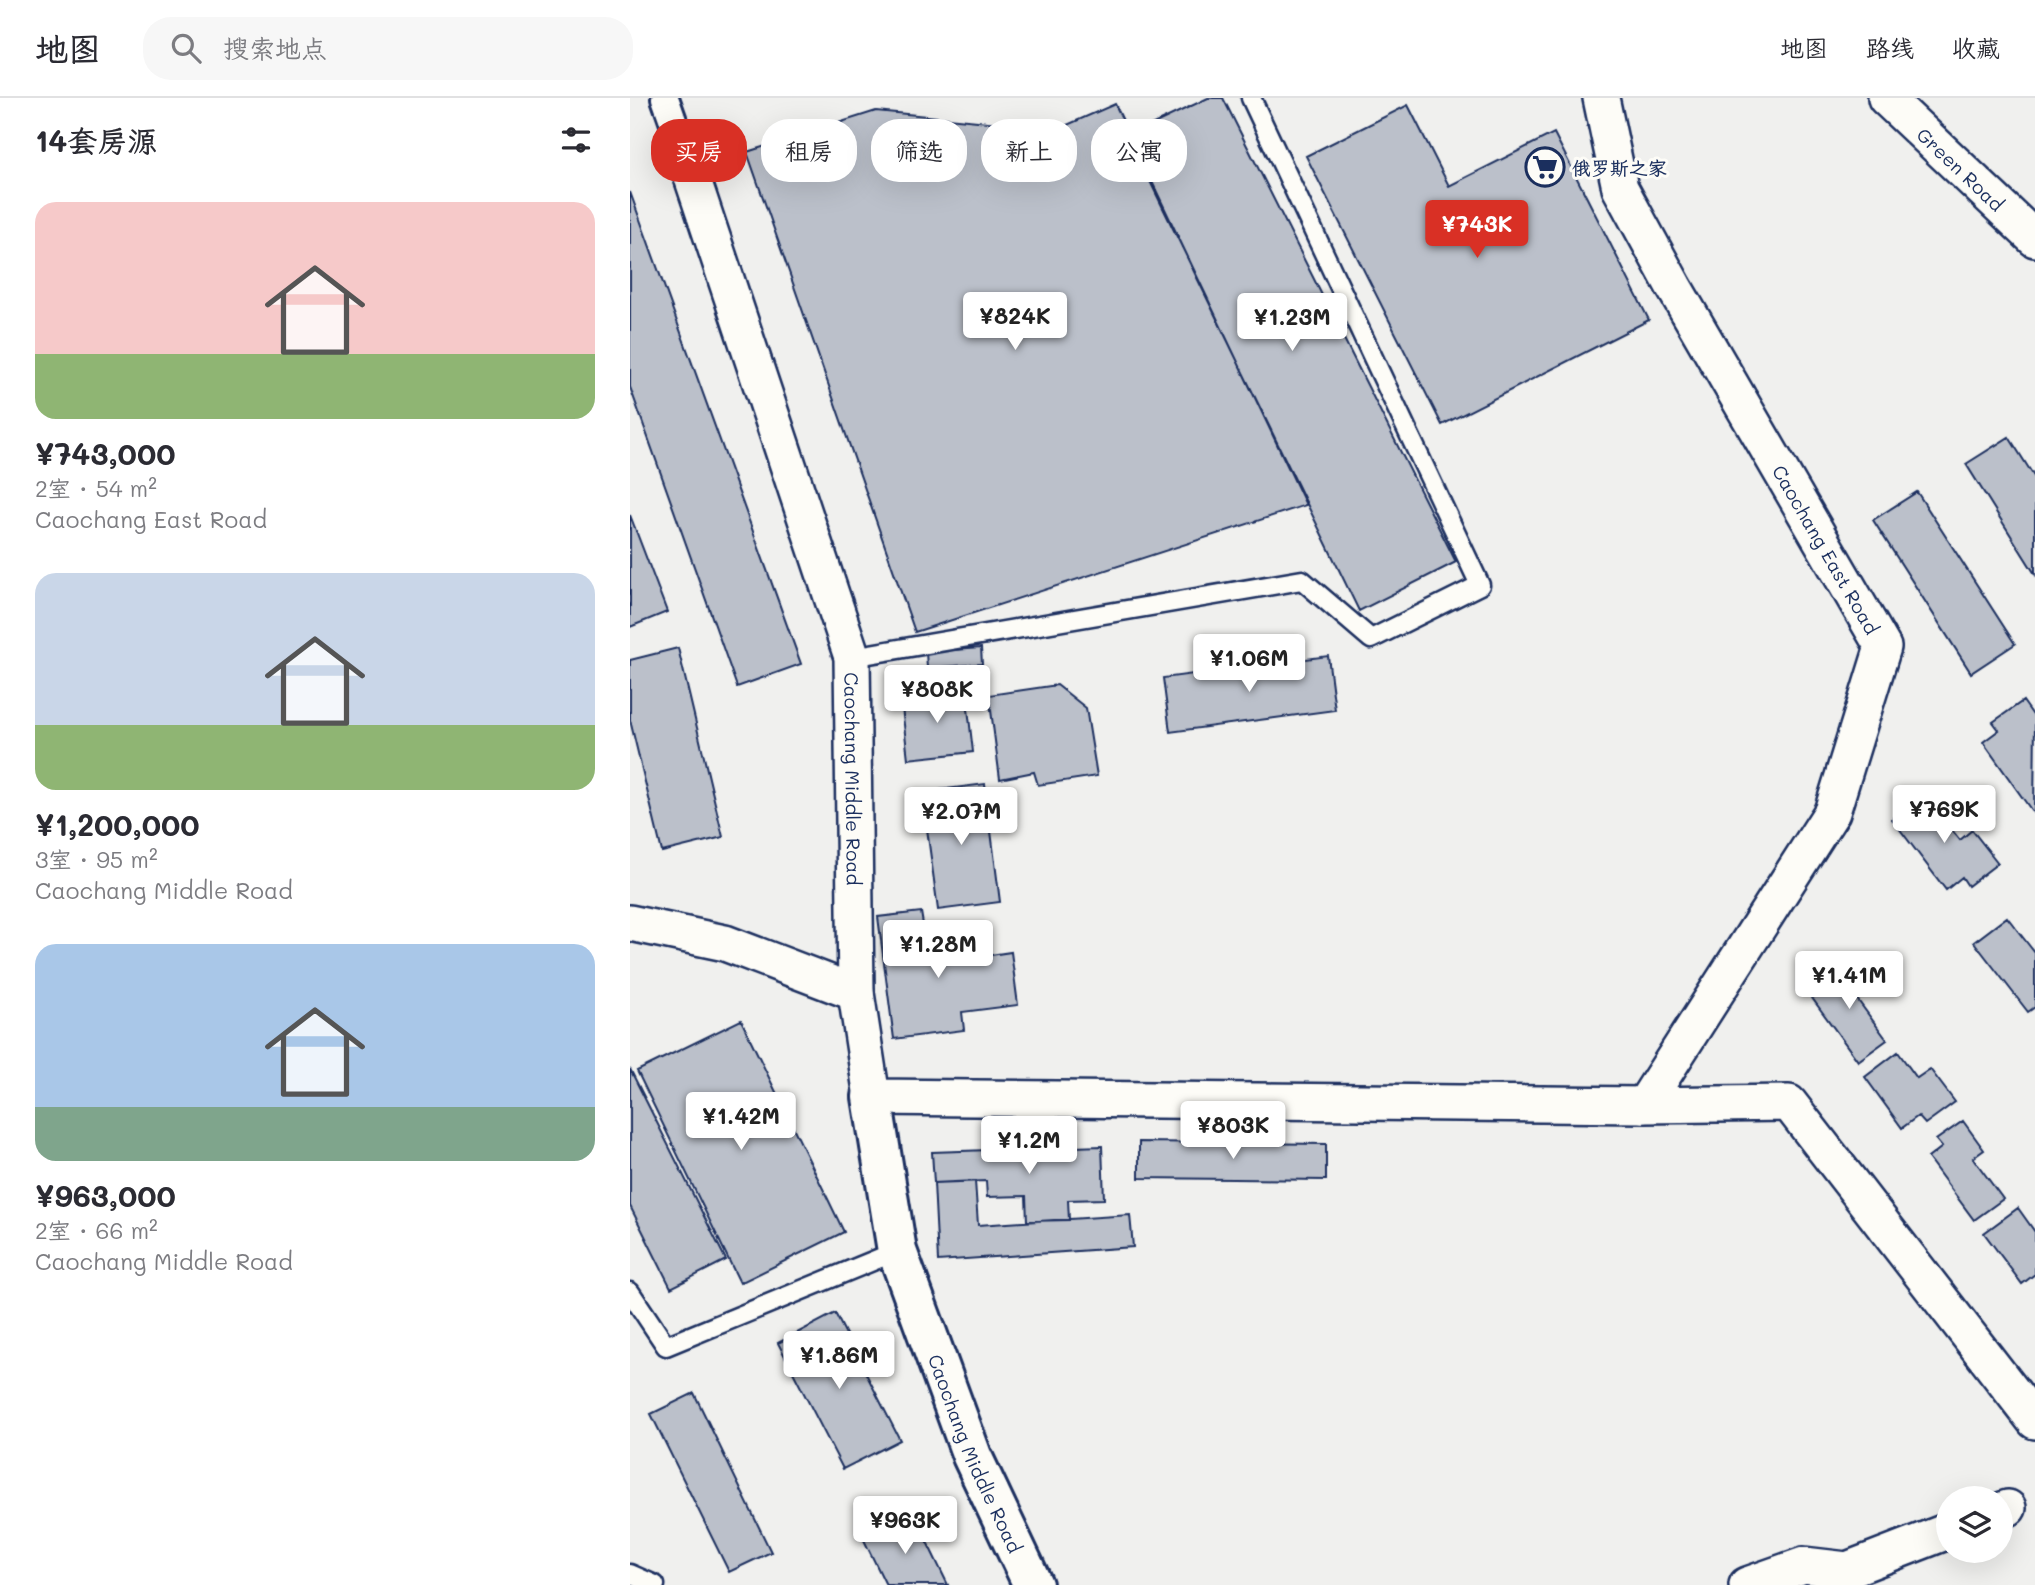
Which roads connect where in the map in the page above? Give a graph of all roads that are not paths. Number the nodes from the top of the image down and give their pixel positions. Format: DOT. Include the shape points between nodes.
graph roads {
  1 [pos="665,98"];
  2 [pos="1251,98"];
  3 [pos="1601,98"];
  4 [pos="1886,98"];
  5 [pos="672,119"];
  6 [pos="694,182"];
  7 [pos="2035,239"];
  8 [pos="852,657"];
  9 [pos="630,923"];
  10 [pos="856,993"];
  11 [pos="872,1097"];
  12 [pos="1644,1105"];
  13 [pos="897,1251"];
  14 [pos="630,1292"];
  15 [pos="2035,1421"];
  16 [pos="1936,1536"];
  17 [pos="630,1574"];
  18 [pos="654,1585"];
  19 [pos="1033,1585"];
  20 [pos="1747,1585"];
  1 -- 5 [label="street, Caochang Middle Road"];
  2 -- 8 [label="lane" via="1480,585 1371,639 1301,580"];
  3 -- 12 [label="street, Caochang East Road" via="1619,188 1883,646 1832,812"];
  4 -- 7 [label="street, Green Road"];
  6 -- 8 [label="street, Caochang Middle Road"];
  8 -- 10 [label="street, Caochang Middle Road"];
  9 -- 10 [label="street" via="725,943"];
  10 -- 11 [label="street, Caochang Middle Road"];
  11 -- 12 [label="street"];
  11 -- 13 [label="street, Caochang Middle Road"];
  12 -- 15 [label="street" via="1790,1103"];
  13 -- 14 [label="lane" via="666,1346"];
  13 -- 19 [label="street, Caochang Middle Road" via="972,1456"];
  16 -- 20 [label="street" via="1847,1570 1804,1565"];
  17 -- 18 [label="lane"];
}
